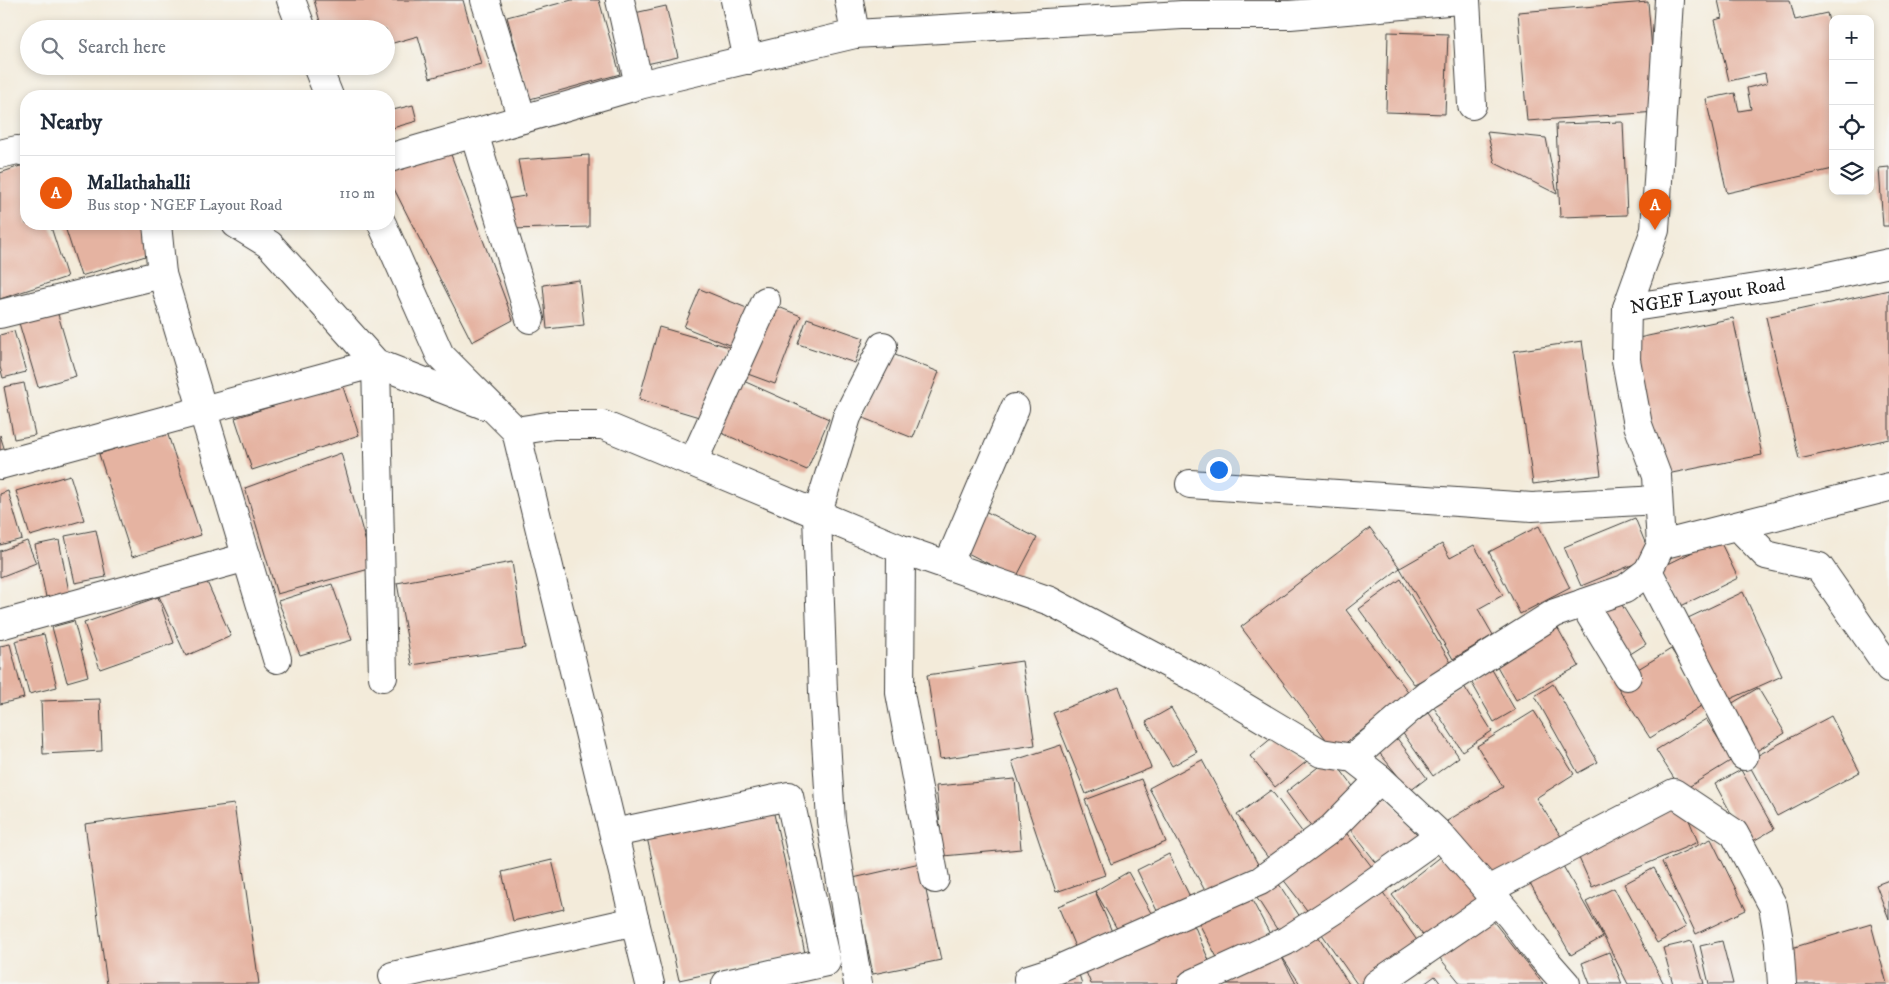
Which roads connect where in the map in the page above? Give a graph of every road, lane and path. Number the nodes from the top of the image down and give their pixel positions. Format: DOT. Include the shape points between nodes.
graph roads {
  1 [pos="291,0"];
  2 [pos="485,0"];
  3 [pos="620,0"];
  4 [pos="734,0"];
  5 [pos="849,0"];
  6 [pos="1459,0"];
  7 [pos="1466,0"];
  8 [pos="1668,0"];
  9 [pos="1182,8"];
  10 [pos="299,20"];
  11 [pos="855,34"];
  12 [pos="748,60"];
  13 [pos="321,75"];
  14 [pos="639,85"];
  15 [pos="327,90"];
  16 [pos="1472,105"];
  17 [pos="522,119"];
  18 [pos="474,133"];
  19 [pos="20,151"];
  20 [pos="0,154"];
  21 [pos="395,156"];
  22 [pos="158,230"];
  23 [pos="246,230"];
  24 [pos="385,230"];
  25 [pos="1889,263"];
  26 [pos="162,274"];
  27 [pos="766,300"];
  28 [pos="1627,308"];
  29 [pos="0,314"];
  30 [pos="530,319"];
  31 [pos="883,346"];
  32 [pos="376,363"];
  33 [pos="1015,408"];
  34 [pos="202,409"];
  35 [pos="494,409"];
  36 [pos="516,431"];
  37 [pos="693,462"];
  38 [pos="0,465"];
  39 [pos="1190,484"];
  40 [pos="1889,487"];
  41 [pos="1658,500"];
  42 [pos="817,515"];
  43 [pos="1738,526"];
  44 [pos="1661,546"];
  45 [pos="901,549"];
  46 [pos="246,557"];
  47 [pos="948,565"];
  48 [pos="1648,571"];
  49 [pos="1582,603"];
  50 [pos="0,625"];
  51 [pos="277,659"];
  52 [pos="1889,668"];
  53 [pos="1627,676"];
  54 [pos="383,677"];
  55 [pos="1744,756"];
  56 [pos="1353,758"];
  57 [pos="1380,779"];
  58 [pos="614,833"];
  59 [pos="1440,835"];
  60 [pos="935,879"];
  61 [pos="1493,896"];
  62 [pos="635,921"];
  63 [pos="392,976"];
  64 [pos="1028,978"];
  65 [pos="650,984"];
  66 [pos="726,984"];
  67 [pos="858,984"];
  68 [pos="1192,984"];
  69 [pos="1377,984"];
  70 [pos="1566,984"];
  71 [pos="1782,984"];
  1 -- 10 [label="street"];
  2 -- 17 [label="street"];
  3 -- 14 [label="street"];
  4 -- 12 [label="street"];
  5 -- 11 [label="street"];
  6 -- 9 [label="street" via="1290,15"];
  7 -- 16 [label="street"];
  8 -- 28 [label="street, NGEF Layout Road" via="1655,230"];
  9 -- 11 [label="street"];
  11 -- 12 [label="street"];
  12 -- 14 [label="street"];
  13 -- 15 [label="street"];
  14 -- 17 [label="street"];
  17 -- 18 [label="street"];
  18 -- 21 [label="street"];
  18 -- 30 [label="street"];
  19 -- 20 [label="street"];
  22 -- 26 [label="street"];
  23 -- 32 [label="street" via="270,245"];
  24 -- 35 [label="street" via="440,355"];
  25 -- 28 [label="street, NGEF Layout Road" via="1815,279"];
  26 -- 29 [label="street"];
  26 -- 34 [label="street"];
  27 -- 37 [label="street"];
  28 -- 41 [label="street" via="1626,360 1638,425 1657,476"];
  31 -- 42 [label="street" via="847,417"];
  32 -- 34 [label="street"];
  32 -- 35 [label="street"];
  32 -- 54 [label="street"];
  33 -- 47 [label="street"];
  34 -- 38 [label="street"];
  34 -- 46 [label="street"];
  35 -- 36 [label="street"];
  36 -- 37 [label="street" via="554,425 603,424"];
  36 -- 58 [label="street"];
  37 -- 42 [label="street"];
  39 -- 41 [label="street" via="1532,507"];
  40 -- 43 [label="street"];
  41 -- 44 [label="street"];
  42 -- 45 [label="street"];
  42 -- 67 [label="street" via="822,692 831,821"];
  43 -- 44 [label="street"];
  43 -- 52 [label="street" via="1766,555 1819,567"];
  44 -- 48 [label="street"];
  45 -- 47 [label="street"];
  45 -- 60 [label="street" via="900,693"];
  46 -- 50 [label="street"];
  46 -- 51 [label="street"];
  47 -- 56 [label="street" via="1050,601 1199,680 1321,753"];
  48 -- 49 [label="street" via="1624,588"];
  48 -- 55 [label="street"];
  49 -- 53 [label="street"];
  49 -- 56 [label="street" via="1555,613 1427,694"];
  56 -- 57 [label="street"];
  57 -- 59 [label="street"];
  57 -- 64 [label="street" via="1332,828 1260,880 1059,969"];
  58 -- 62 [label="street"];
  58 -- 66 [label="street" via="789,796 826,962"];
  59 -- 61 [label="street"];
  59 -- 68 [label="street" via="1286,941"];
  61 -- 69 [label="street"];
  61 -- 70 [label="street"];
  61 -- 71 [label="street" via="1674,793 1734,833 1773,906"];
  62 -- 63 [label="street"];
  62 -- 65 [label="street"];
}
